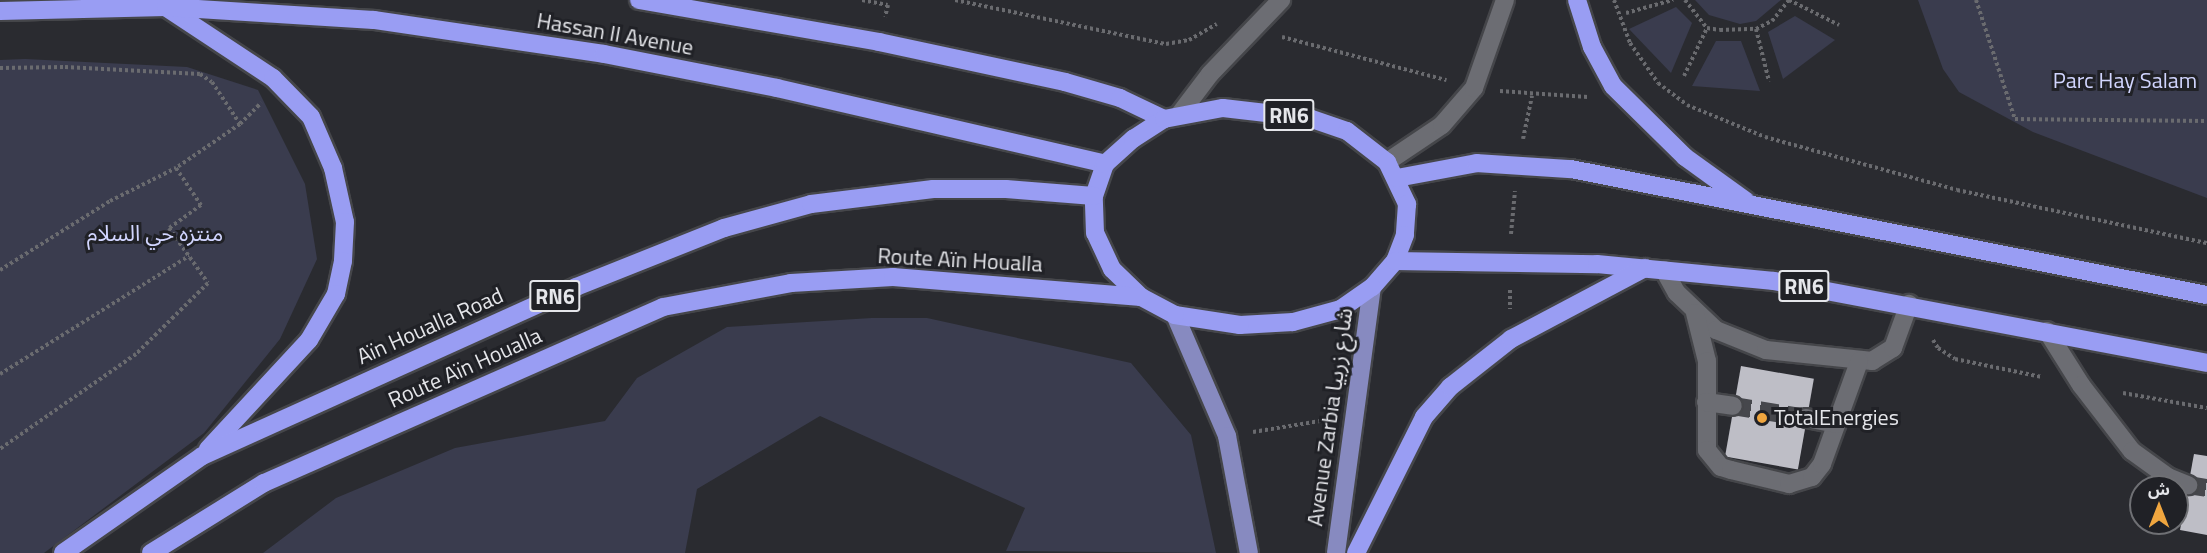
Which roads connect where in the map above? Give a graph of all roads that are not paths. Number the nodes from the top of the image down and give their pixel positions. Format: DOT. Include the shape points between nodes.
graph roads {
  1 [pos="639,0"];
  2 [pos="1281,0"];
  3 [pos="1505,0"];
  4 [pos="1577,0"];
  5 [pos="166,7"];
  6 [pos="0,10"];
  7 [pos="1172,117"];
  8 [pos="1105,165"];
  9 [pos="1392,170"];
  10 [pos="1094,196"];
  11 [pos="1752,206"];
  12 [pos="1395,261"];
  13 [pos="1645,268"];
  14 [pos="1664,270"];
  15 [pos="1372,287"];
  16 [pos="2207,295"];
  17 [pos="1141,297"];
  18 [pos="1909,304"];
  19 [pos="1695,313"];
  20 [pos="1175,315"];
  21 [pos="2047,331"];
  22 [pos="1859,362"];
  23 [pos="2207,363"];
  24 [pos="1706,402"];
  25 [pos="1733,406"];
  26 [pos="1806,418"];
  27 [pos="1836,424"];
  28 [pos="202,456"];
  29 [pos="2165,475"];
  30 [pos="63,553"];
  31 [pos="151,553"];
  32 [pos="1249,553"];
  33 [pos="1336,553"];
  34 [pos="1356,553"];
  1 -- 7 [label="highway, Hassan II Avenue" via="879,42 1065,82"];
  2 -- 7 [label="street"];
  3 -- 9 [label="street" via="1474,88 1442,125"];
  4 -- 11 [label="highway" via="1592,47 1613,86 1685,157"];
  5 -- 6 [label="highway, Hassan II Avenue"];
  5 -- 8 [label="highway, Hassan II Avenue" via="374,20 604,54 777,88"];
  5 -- 28 [label="highway" via="273,78 311,117 333,168 345,222 336,294 309,340"];
  7 -- 8 [label="highway, RN6" via="1133,139"];
  7 -- 9 [label="highway, RN6" via="1223,108 1309,118 1347,132"];
  8 -- 10 [label="highway, RN6"];
  9 -- 11 [label="highway" via="1518,163 1571,169"];
  9 -- 12 [label="highway, RN6" via="1407,204 1405,235"];
  10 -- 17 [label="highway, RN6" via="1095,233 1099,242 1112,269"];
  10 -- 28 [label="highway, Aïn Houalla Road / RN6" via="1006,189 933,189 811,204 724,228 576,287"];
  11 -- 16 [label="highway"];
  12 -- 13 [label="highway, RN6" via="1509,261"];
  12 -- 15 [label="highway, RN6"];
  13 -- 14 [label="highway, RN6"];
  13 -- 34 [label="highway" via="1511,339 1450,387 1424,417"];
  14 -- 18 [label="highway, RN6" via="1774,281"];
  14 -- 19 [label="street"];
  15 -- 20 [label="highway, RN6" via="1341,309 1293,322 1240,325"];
  15 -- 33 [label="main road, Avenue Zarbia شارع زربيا"];
  17 -- 20 [label="highway, RN6"];
  17 -- 31 [label="highway, Route Aïn Houalla / RN6" via="893,277 791,283 663,307 264,483"];
  18 -- 21 [label="highway, RN6"];
  18 -- 22 [label="street" via="1893,348 1884,357"];
  19 -- 22 [label="street" via="1716,330 1766,350"];
  19 -- 24 [label="street" via="1705,345"];
  20 -- 32 [label="main road" via="1227,436"];
  21 -- 23 [label="highway, RN6"];
  21 -- 29 [label="street" via="2080,385 2132,451"];
  22 -- 27 [label="street"];
  24 -- 25 [label="street"];
  24 -- 27 [label="street" via="1707,450 1712,460 1721,467 1789,484 1805,482 1818,471"];
  26 -- 27 [label="street"];
  28 -- 30 [label="highway, Aïn Houalla Road / RN6"];
}
